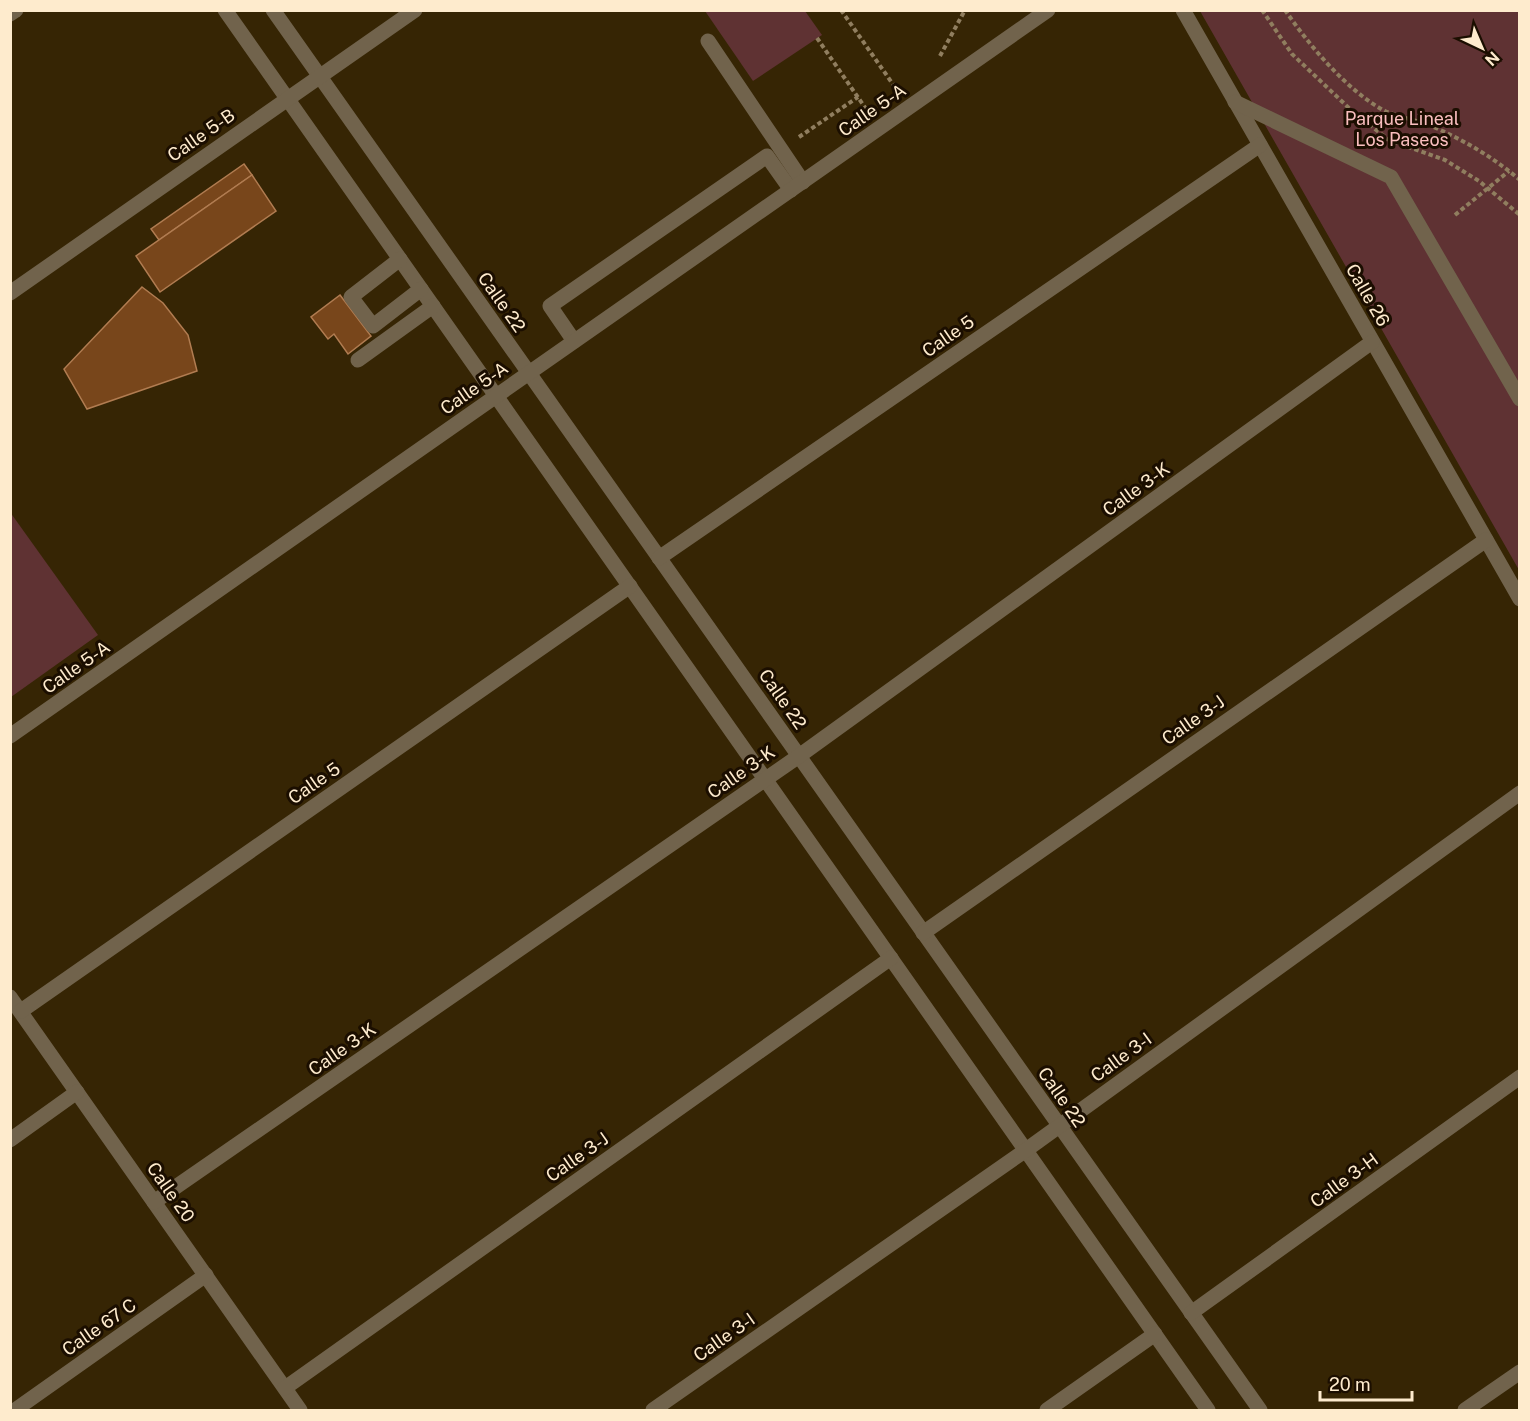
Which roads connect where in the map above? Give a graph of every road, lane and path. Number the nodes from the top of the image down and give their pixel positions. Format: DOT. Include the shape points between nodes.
graph roads {
  1 [pos="16,10"];
  2 [pos="225,10"];
  3 [pos="273,10"];
  4 [pos="415,10"];
  5 [pos="841,10"];
  6 [pos="965,10"];
  7 [pos="1048,10"];
  8 [pos="1183,10"];
  9 [pos="1262,10"];
  10 [pos="1285,10"];
  11 [pos="10,14"];
  12 [pos="817,38"];
  13 [pos="708,41"];
  14 [pos="937,62"];
  15 [pos="321,78"];
  16 [pos="897,90"];
  17 [pos="858,97"];
  18 [pos="287,99"];
  19 [pos="1235,102"];
  20 [pos="868,111"];
  21 [pos="1260,145"];
  22 [pos="781,150"];
  23 [pos="1509,171"];
  24 [pos="1520,180"];
  25 [pos="797,186"];
  26 [pos="1488,188"];
  27 [pos="1455,215"];
  28 [pos="1520,215"];
  29 [pos="400,259"];
  30 [pos="421,289"];
  31 [pos="10,293"];
  32 [pos="433,306"];
  33 [pos="574,342"];
  34 [pos="1372,342"];
  35 [pos="358,360"];
  36 [pos="528,373"];
  37 [pos="496,396"];
  38 [pos="1520,399"];
  39 [pos="1486,540"];
  40 [pos="659,558"];
  41 [pos="630,586"];
  42 [pos="1520,599"];
  43 [pos="10,736"];
  44 [pos="799,756"];
  45 [pos="765,779"];
  46 [pos="1520,792"];
  47 [pos="923,933"];
  48 [pos="891,958"];
  49 [pos="10,997"];
  50 [pos="21,1011"];
  51 [pos="1520,1077"];
  52 [pos="77,1092"];
  53 [pos="1059,1126"];
  54 [pos="10,1140"];
  55 [pos="1026,1150"];
  56 [pos="154,1202"];
  57 [pos="206,1275"];
  58 [pos="1191,1313"];
  59 [pos="1155,1334"];
  60 [pos="1520,1372"];
  61 [pos="285,1388"];
  62 [pos="15,1410"];
  63 [pos="300,1410"];
  64 [pos="653,1410"];
  65 [pos="1047,1410"];
  66 [pos="1209,1410"];
  67 [pos="1260,1410"];
  68 [pos="1465,1410"];
  1 -- 11 [label="street"];
  2 -- 18 [label="street"];
  3 -- 15 [label="street, Calle 22"];
  4 -- 15 [label="street, Calle 5-B"];
  5 -- 16 [label="path"];
  6 -- 14 [label="path"];
  7 -- 25 [label="street, Calle 5-A"];
  8 -- 19 [label="street, Calle 26"];
  9 -- 26 [label="path" via="1292,54 1389,140 1445,160"];
  10 -- 23 [label="path" via="1307,42 1364,96 1386,111 1430,126 1495,159"];
  12 -- 17 [label="path"];
  13 -- 22 [label="street"];
  15 -- 18 [label="street, Calle 5-B"];
  15 -- 36 [label="street, Calle 22"];
  17 -- 20 [label="path"];
  17 -- 22 [label="path"];
  18 -- 29 [label="street"];
  18 -- 31 [label="street, Calle 5-B"];
  19 -- 21 [label="street, Calle 26"];
  19 -- 38 [label="street" via="1391,177"];
  21 -- 34 [label="street, Calle 26"];
  21 -- 40 [label="street, Calle 5"];
  22 -- 25 [label="street"];
  23 -- 24 [label="path"];
  23 -- 26 [label="path"];
  25 -- 33 [label="street, Calle 5-A"];
  25 -- 33 [label="street" via="767,156 550,306"];
  26 -- 27 [label="path"];
  26 -- 28 [label="path"];
  29 -- 30 [label="street"];
  29 -- 30 [label="street" via="351,297 373,326"];
  30 -- 32 [label="street"];
  32 -- 35 [label="street"];
  32 -- 37 [label="street"];
  33 -- 36 [label="street, Calle 5-A"];
  34 -- 39 [label="street, Calle 26"];
  34 -- 44 [label="street, Calle 3-K"];
  36 -- 37 [label="street, Calle 5-A"];
  36 -- 40 [label="street, Calle 22"];
  37 -- 41 [label="street"];
  37 -- 43 [label="street, Calle 5-A"];
  39 -- 42 [label="street, Calle 26"];
  39 -- 47 [label="street, Calle 3-J"];
  40 -- 44 [label="street, Calle 22"];
  41 -- 45 [label="street"];
  41 -- 50 [label="street, Calle 5"];
  44 -- 45 [label="street, Calle 3-K"];
  44 -- 47 [label="street, Calle 22"];
  45 -- 48 [label="street"];
  45 -- 56 [label="street, Calle 3-K"];
  46 -- 53 [label="street, Calle 3-I"];
  47 -- 53 [label="street, Calle 22"];
  48 -- 55 [label="street"];
  48 -- 61 [label="street, Calle 3-J"];
  49 -- 50 [label="street, Calle 20"];
  50 -- 52 [label="street, Calle 20"];
  51 -- 58 [label="street, Calle 3-H"];
  52 -- 54 [label="street"];
  52 -- 56 [label="street, Calle 20"];
  53 -- 55 [label="street, Calle 3-I"];
  53 -- 58 [label="street, Calle 22"];
  55 -- 59 [label="street"];
  55 -- 64 [label="street, Calle 3-I"];
  56 -- 57 [label="street, Calle 20"];
  57 -- 61 [label="street, Calle 20"];
  57 -- 62 [label="street, Calle 67 C"];
  58 -- 67 [label="street, Calle 22"];
  59 -- 65 [label="street"];
  59 -- 66 [label="street"];
  60 -- 68 [label="street"];
  61 -- 63 [label="street, Calle 20"];
}
